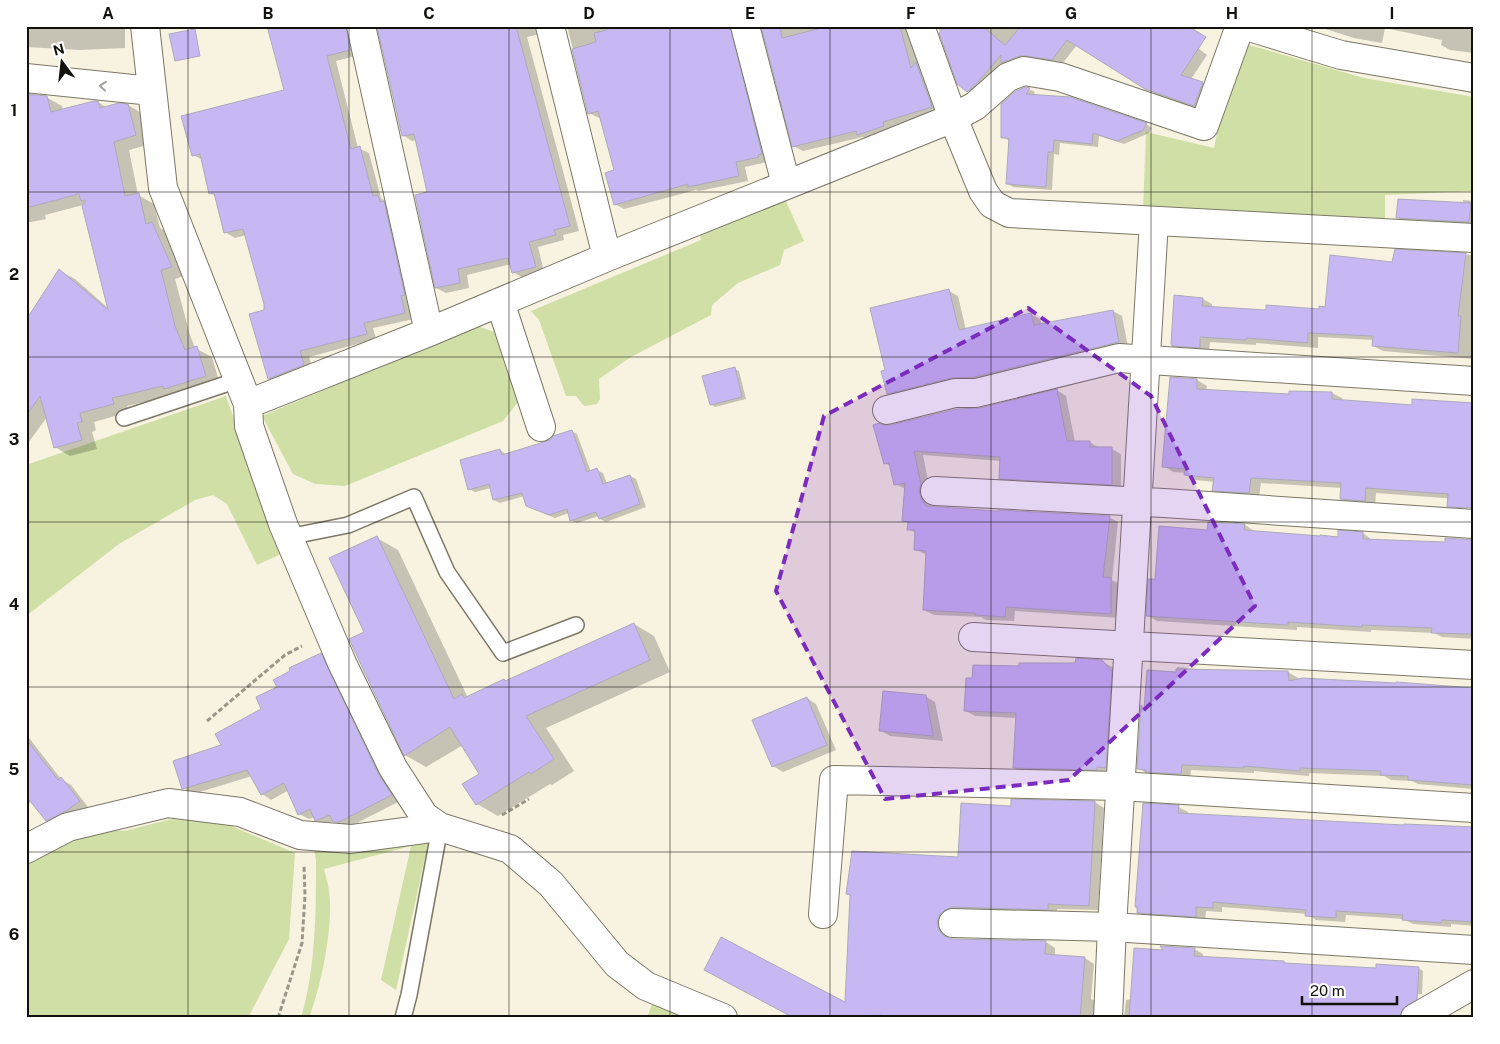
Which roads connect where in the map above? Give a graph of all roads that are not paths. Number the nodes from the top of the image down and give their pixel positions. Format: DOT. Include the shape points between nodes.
graph roads {
  1 [pos="145,26"];
  2 [pos="362,26"];
  3 [pos="550,26"];
  4 [pos="745,26"];
  5 [pos="920,26"];
  6 [pos="1240,26"];
  7 [pos="1246,26"];
  8 [pos="26,78"];
  9 [pos="1474,78"];
  10 [pos="152,92"];
  11 [pos="953,118"];
  12 [pos="786,184"];
  13 [pos="1154,221"];
  14 [pos="1474,238"];
  15 [pos="607,257"];
  16 [pos="500,302"];
  17 [pos="429,332"];
  18 [pos="1147,359"];
  19 [pos="1474,381"];
  20 [pos="243,392"];
  21 [pos="887,410"];
  22 [pos="124,418"];
  23 [pos="541,427"];
  24 [pos="935,491"];
  25 [pos="1138,502"];
  26 [pos="1474,524"];
  27 [pos="288,537"];
  28 [pos="576,625"];
  29 [pos="973,637"];
  30 [pos="1128,647"];
  31 [pos="1474,665"];
  32 [pos="1120,786"];
  33 [pos="1474,808"];
  34 [pos="440,827"];
  35 [pos="26,849"];
  36 [pos="823,914"];
  37 [pos="953,923"];
  38 [pos="1112,927"];
  39 [pos="1474,950"];
  40 [pos="1474,984"];
  41 [pos="403,1018"];
  42 [pos="723,1018"];
  43 [pos="1108,1018"];
  44 [pos="1415,1018"];
  1 -- 10 [label="street"];
  2 -- 17 [label="street"];
  3 -- 15 [label="street"];
  4 -- 12 [label="street"];
  5 -- 11 [label="street"];
  6 -- 11 [label="street" via="1204,126 1060,77 1024,71 1008,77 976,106"];
  7 -- 9 [label="street" via="1341,55"];
  10 -- 8 [label="street, one-way"];
  10 -- 20 [label="street" via="163,188"];
  11 -- 12 [label="street"];
  11 -- 13 [label="street" via="983,191 992,204 1009,213"];
  12 -- 15 [label="street"];
  13 -- 14 [label="street"];
  13 -- 18 [label="street"];
  15 -- 16 [label="street"];
  16 -- 17 [label="street"];
  16 -- 23 [label="street"];
  17 -- 20 [label="street"];
  18 -- 19 [label="street"];
  18 -- 21 [label="street" via="1119,358 976,393 955,394"];
  18 -- 25 [label="street"];
  20 -- 22 [label="lane"];
  20 -- 27 [label="street" via="249,426"];
  24 -- 25 [label="street"];
  25 -- 26 [label="street"];
  25 -- 30 [label="street"];
  27 -- 28 [label="lane" via="348,526 414,497 447,572 503,653"];
  27 -- 34 [label="street" via="393,768 424,816"];
  29 -- 30 [label="street"];
  30 -- 31 [label="street"];
  30 -- 32 [label="street"];
  32 -- 33 [label="street"];
  32 -- 36 [label="street" via="834,780"];
  32 -- 38 [label="street"];
  34 -- 35 [label="street" via="351,839 309,836 240,812 168,803 68,827"];
  34 -- 41 [label="lane"];
  34 -- 42 [label="street" via="510,849 552,884 617,964 646,986"];
  37 -- 38 [label="street"];
  38 -- 39 [label="street"];
  38 -- 43 [label="street"];
  40 -- 44 [label="street"];
}
